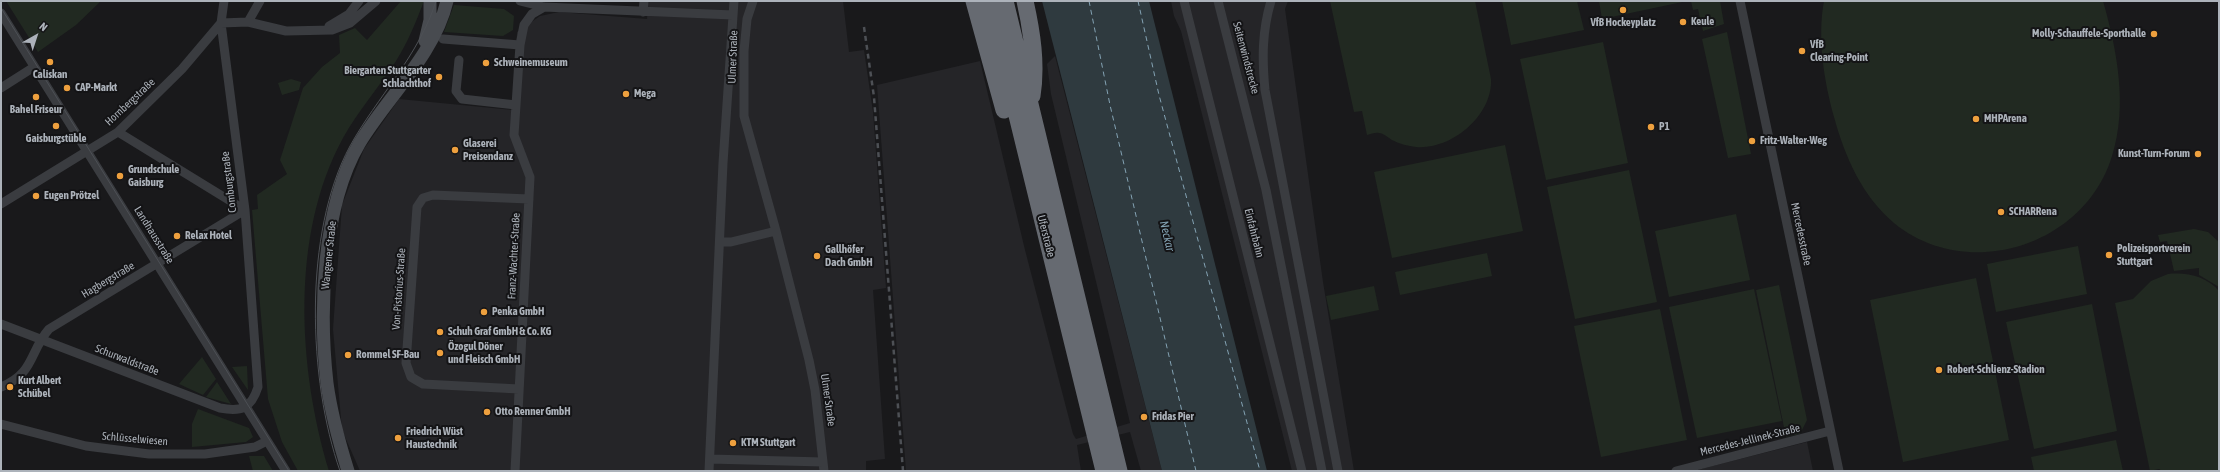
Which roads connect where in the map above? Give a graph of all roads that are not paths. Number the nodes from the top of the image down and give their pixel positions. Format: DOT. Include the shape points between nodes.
graph roads {
  1 [pos="224,1"];
  2 [pos="260,1"];
  3 [pos="359,1"];
  4 [pos="376,1"];
  5 [pos="430,1"];
  6 [pos="446,1"];
  7 [pos="520,1"];
  8 [pos="644,1"];
  9 [pos="734,1"];
  10 [pos="753,1"];
  11 [pos="974,1"];
  12 [pos="989,1"];
  13 [pos="1006,1"];
  14 [pos="1025,1"];
  15 [pos="1177,1"];
  16 [pos="1184,1"];
  17 [pos="1271,1"];
  18 [pos="1275,1"];
  19 [pos="1740,1"];
  20 [pos="1219,3"];
  21 [pos="544,4"];
  22 [pos="643,12"];
  23 [pos="1,13"];
  24 [pos="733,15"];
  25 [pos="1266,17"];
  26 [pos="248,22"];
  27 [pos="221,23"];
  28 [pos="322,30"];
  29 [pos="1192,34"];
  30 [pos="443,39"];
  31 [pos="520,45"];
  32 [pos="418,59"];
  33 [pos="459,60"];
  34 [pos="34,67"];
  35 [pos="1,88"];
  36 [pos="516,104"];
  37 [pos="1031,108"];
  38 [pos="726,115"];
  39 [pos="744,116"];
  40 [pos="1249,119"];
  41 [pos="118,132"];
  42 [pos="1022,140"];
  43 [pos="87,151"];
  44 [pos="529,200"];
  45 [pos="1,204"];
  46 [pos="245,210"];
  47 [pos="776,230"];
  48 [pos="721,242"];
  49 [pos="158,264"];
  50 [pos="1,324"];
  51 [pos="40,339"];
  52 [pos="1,387"];
  53 [pos="519,389"];
  54 [pos="246,407"];
  55 [pos="1106,417"];
  56 [pos="1,424"];
  57 [pos="1830,432"];
  58 [pos="267,441"];
  59 [pos="710,459"];
  60 [pos="824,467"];
  61 [pos="286,471"];
  62 [pos="348,471"];
  63 [pos="515,471"];
  64 [pos="709,471"];
  65 [pos="1104,471"];
  66 [pos="1119,471"];
  67 [pos="1128,471"];
  68 [pos="1302,471"];
  69 [pos="1322,471"];
  70 [pos="1338,471"];
  71 [pos="1676,471"];
  72 [pos="1839,471"];
  1 -- 27 [label="street"];
  2 -- 26 [label="street"];
  3 -- 28 [label="street" via="344,18"];
  4 -- 28 [label="street" via="350,23 332,30"];
  5 -- 32 [label="street, Wangener Straße" via="427,36"];
  6 -- 32 [label="street, Wangener Straße" via="433,38"];
  7 -- 21 [label="street"];
  8 -- 22 [label="street"];
  9 -- 24 [label="street, Ulmer Straße"];
  10 -- 39 [label="street, Ulmer Straße" via="747,19"];
  11 -- 42 [label="highway" via="1006,119"];
  12 -- 42 [label="highway, Uferstraße"];
  13 -- 37 [label="highway, Uferstraße"];
  14 -- 37 [label="highway" via="1032,36 1035,72"];
  15 -- 29 [label="street"];
  16 -- 29 [label="street, Einfahrbahn"];
  17 -- 25 [label="street"];
  18 -- 25 [label="street"];
  19 -- 57 [label="street, Mercedesstraße"];
  20 -- 40 [label="street, Seitenwindstrecke"];
  21 -- 22 [label="street"];
  21 -- 31 [label="street, Franz-Wachter-Straße" via="524,25"];
  22 -- 24 [label="street"];
  23 -- 34 [label="street, Landhausstraße"];
  24 -- 38 [label="street, Ulmer Straße"];
  25 -- 70 [label="street" via="1262,51 1265,90"];
  26 -- 27 [label="street"];
  26 -- 28 [label="street" via="286,31"];
  27 -- 41 [label="street, Hornbergstraße" via="182,69"];
  27 -- 46 [label="street, Comburgstraße"];
  29 -- 68 [label="street, Einfahrbahn"];
  30 -- 31 [label="street"];
  31 -- 36 [label="street, Franz-Wachter-Straße"];
  32 -- 62 [label="street, Wangener Straße" via="358,145 346,172 330,227 325,279 327,384 337,438"];
  33 -- 36 [label="street" via="456,91 462,99"];
  34 -- 35 [label="street"];
  34 -- 43 [label="street, Landhausstraße"];
  36 -- 44 [label="street, Franz-Wachter-Straße" via="514,135 530,177"];
  37 -- 55 [label="highway, Uferstraße"];
  38 -- 39 [label="street"];
  38 -- 48 [label="street, Ulmer Straße"];
  39 -- 47 [label="street, Ulmer Straße"];
  40 -- 69 [label="street, Einfahrbahn" via="1266,190"];
  41 -- 43 [label="street, Hornbergstraße"];
  41 -- 46 [label="street"];
  42 -- 65 [label="highway, Uferstraße"];
  43 -- 45 [label="street, Hornbergstraße"];
  43 -- 49 [label="street, Landhausstraße"];
  44 -- 53 [label="street, Franz-Wachter-Straße"];
  44 -- 53 [label="street, Von-Pistorius-Straße" via="433,195 423,198 417,207 415,218 406,357 408,373 415,381 423,384"];
  46 -- 49 [label="street, Hagbergstraße"];
  46 -- 54 [label="street, Comburgstraße" via="258,387 255,398"];
  47 -- 48 [label="street" via="731,242"];
  47 -- 60 [label="street, Ulmer Straße" via="809,360"];
  48 -- 59 [label="street, Ulmer Straße"];
  49 -- 51 [label="street, Hagbergstraße" via="49,328"];
  49 -- 54 [label="street, Landhausstraße"];
  50 -- 51 [label="street, Schurwaldstraße"];
  51 -- 52 [label="street, Hagbergstraße" via="24,373"];
  51 -- 54 [label="street, Schurwaldstraße" via="220,408 236,411"];
  53 -- 63 [label="street, Franz-Wachter-Straße"];
  54 -- 58 [label="street, Landhausstraße"];
  55 -- 66 [label="highway, Uferstraße"];
  55 -- 67 [label="highway"];
  56 -- 58 [label="street, Schlüsselwiesen" via="86,446 149,454 205,454 255,447"];
  57 -- 71 [label="street, Mercedes-Jellinek-Straße"];
  57 -- 72 [label="street, Mercedesstraße"];
  58 -- 61 [label="street, Landhausstraße"];
  59 -- 60 [label="street, Ulmer Straße"];
  59 -- 64 [label="street, Ulmer Straße"];
}
